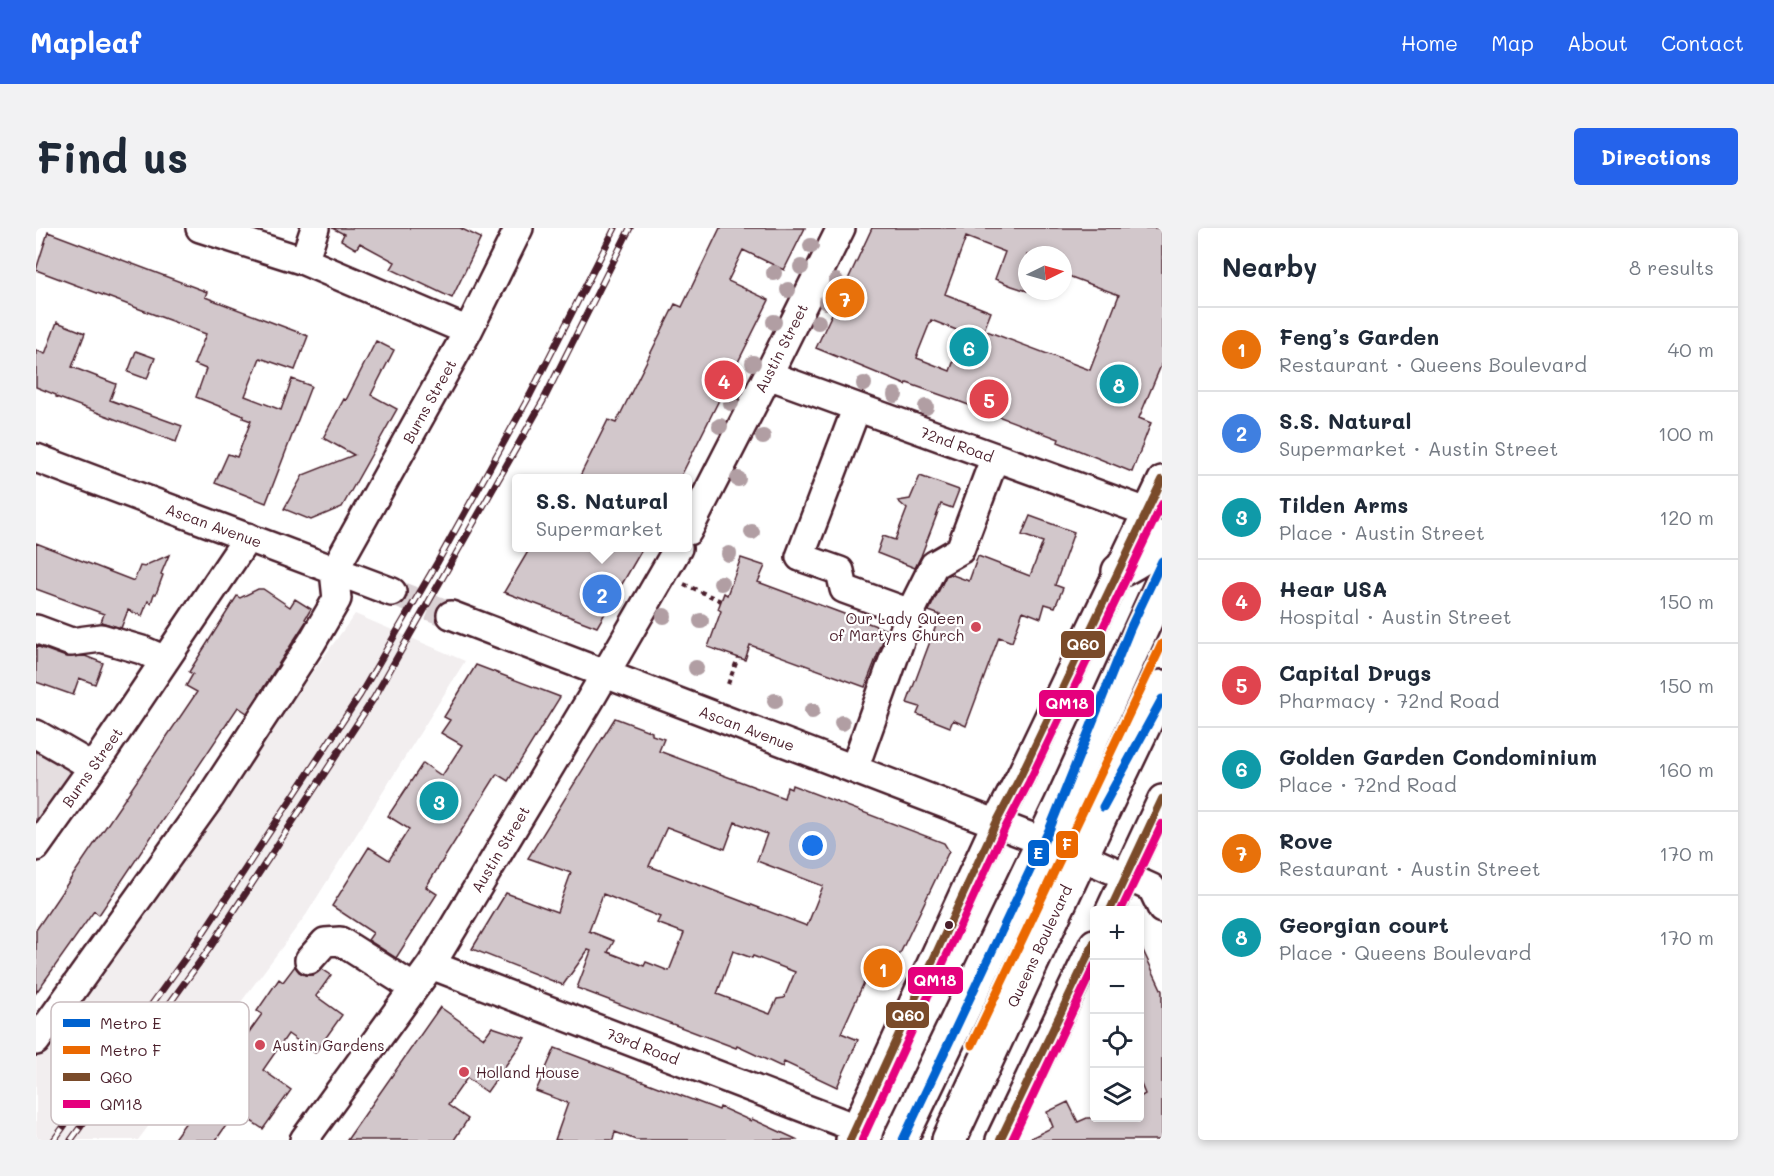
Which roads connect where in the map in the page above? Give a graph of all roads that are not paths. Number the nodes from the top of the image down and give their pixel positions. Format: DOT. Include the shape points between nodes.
graph roads {
  1 [pos="200,228"];
  2 [pos="315,228"];
  3 [pos="519,228"];
  4 [pos="841,228"];
  5 [pos="304,261"];
  6 [pos="468,330"];
  7 [pos="768,375"];
  8 [pos="856,407"];
  9 [pos="995,457"];
  10 [pos="36,458"];
  11 [pos="1162,480"];
  12 [pos="692,521"];
  13 [pos="1154,525"];
  14 [pos="248,537"];
  15 [pos="676,552"];
  16 [pos="334,571"];
  17 [pos="1119,571"];
  18 [pos="1162,585"];
  19 [pos="392,592"];
  20 [pos="910,614"];
  21 [pos="451,615"];
  22 [pos="36,629"];
  23 [pos="165,660"];
  24 [pos="605,673"];
  25 [pos="1162,687"];
  26 [pos="36,734"];
  27 [pos="93,767"];
  28 [pos="854,769"];
  29 [pos="1162,800"];
  30 [pos="996,823"];
  31 [pos="1044,840"];
  32 [pos="36,848"];
  33 [pos="1081,856"];
  34 [pos="1127,875"];
  35 [pos="1112,906"];
  36 [pos="1162,909"];
  37 [pos="1090,953"];
  38 [pos="309,960"];
  39 [pos="431,964"];
  40 [pos="414,988"];
  41 [pos="64,1002"];
  42 [pos="51,1020"];
  43 [pos="36,1041"];
  44 [pos="853,1134"];
  45 [pos="304,1140"];
  46 [pos="900,1140"];
  47 [pos="949,1140"];
  48 [pos="1000,1140"];
  1 -- 5 [label="street"];
  2 -- 5 [label="street"];
  3 -- 6 [label="street, Burns Street"];
  4 -- 7 [label="street, Austin Street"];
  5 -- 6 [label="street"];
  6 -- 16 [label="street, Burns Street"];
  7 -- 8 [label="street, 72nd Road"];
  7 -- 12 [label="street, Austin Street"];
  8 -- 9 [label="street, 72nd Road"];
  8 -- 20 [label="street" via="800,557 840,571 844,589"];
  9 -- 13 [label="street, 72nd Road"];
  9 -- 20 [label="street" via="960,550 934,565"];
  10 -- 14 [label="street, Ascan Avenue"];
  11 -- 13 [label="street"];
  13 -- 17 [label="main road" via="1157,546"];
  14 -- 16 [label="street, Ascan Avenue"];
  14 -- 23 [label="street, Burns Street"];
  15 -- 24 [label="street, Austin Street"];
  16 -- 19 [label="street, Ascan Avenue"];
  16 -- 41 [label="street" via="337,599 312,642 210,798"];
  17 -- 30 [label="street"];
  18 -- 31 [label="main road"];
  20 -- 28 [label="street"];
  21 -- 24 [label="street, Ascan Avenue"];
  22 -- 23 [label="street" via="71,642 101,638"];
  23 -- 27 [label="street, Burns Street"];
  24 -- 28 [label="street, Ascan Avenue"];
  24 -- 39 [label="street, Austin Street"];
  25 -- 33 [label="main road, Queens Boulevard"];
  26 -- 27 [label="street"];
  27 -- 32 [label="street, Burns Street"];
  28 -- 30 [label="street, Ascan Avenue"];
  29 -- 34 [label="street"];
  30 -- 31 [label="street, Ascan Avenue"];
  30 -- 44 [label="street"];
  31 -- 33 [label="street, Ascan Avenue"];
  31 -- 46 [label="main road"];
  33 -- 34 [label="street, Ascan Avenue"];
  33 -- 47 [label="main road, Queens Boulevard"];
  34 -- 35 [label="street"];
  34 -- 36 [label="street, Ascan Avenue" via="1152,888"];
  37 -- 48 [label="street"];
  38 -- 40 [label="street" via="325,942 340,941"];
  39 -- 40 [label="street, Austin Street"];
  39 -- 44 [label="street, 73rd Road"];
  40 -- 45 [label="street, Austin Street"];
  42 -- 43 [label="street"];
}
